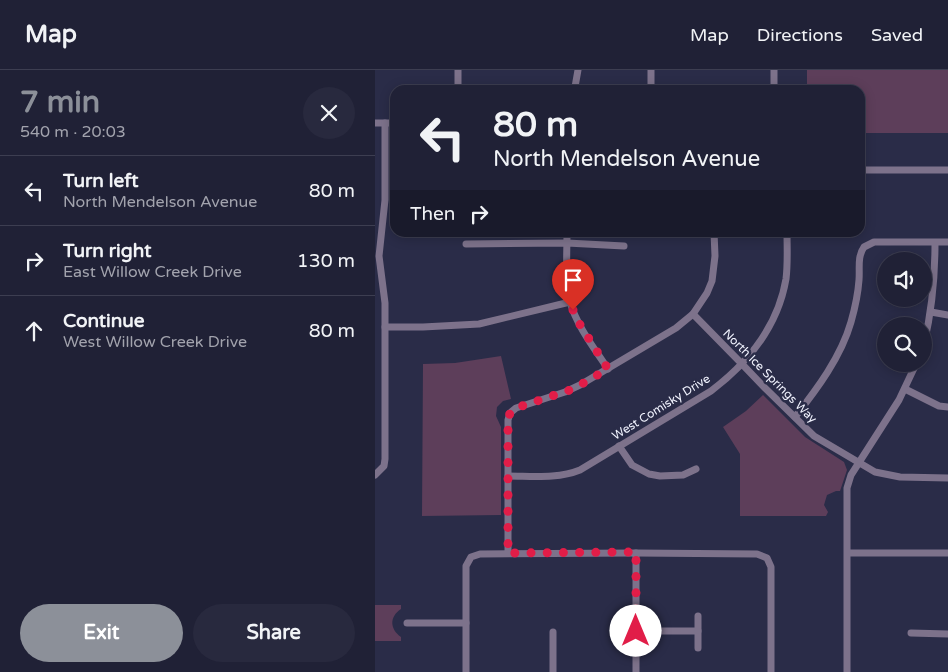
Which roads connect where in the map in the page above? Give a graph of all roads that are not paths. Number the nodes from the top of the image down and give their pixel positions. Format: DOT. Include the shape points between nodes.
graph roads {
  1 [pos="458,70"];
  2 [pos="578,70"];
  3 [pos="651,70"];
  4 [pos="775,70"];
  5 [pos="458,85"];
  6 [pos="575,85"];
  7 [pos="651,85"];
  8 [pos="775,85"];
  9 [pos="375,123"];
  10 [pos="385,123"];
  11 [pos="390,123"];
  12 [pos="865,170"];
  13 [pos="948,170"];
  14 [pos="567,237"];
  15 [pos="714,237"];
  16 [pos="787,237"];
  17 [pos="935,242"];
  18 [pos="948,242"];
  19 [pos="567,243"];
  20 [pos="466,244"];
  21 [pos="624,246"];
  22 [pos="570,302"];
  23 [pos="931,312"];
  24 [pos="693,314"];
  25 [pos="948,315"];
  26 [pos="930,317"];
  27 [pos="385,327"];
  28 [pos="742,364"];
  29 [pos="608,369"];
  30 [pos="913,372"];
  31 [pos="905,389"];
  32 [pos="948,407"];
  33 [pos="795,417"];
  34 [pos="619,446"];
  35 [pos="859,464"];
  36 [pos="696,469"];
  37 [pos="377,474"];
  38 [pos="508,476"];
  39 [pos="948,478"];
  40 [pos="636,552"];
  41 [pos="848,552"];
  42 [pos="508,553"];
  43 [pos="948,553"];
  44 [pos="698,616"];
  45 [pos="407,623"];
  46 [pos="466,623"];
  47 [pos="636,631"];
  48 [pos="698,631"];
  49 [pos="553,632"];
  50 [pos="911,633"];
  51 [pos="948,634"];
  52 [pos="698,648"];
  53 [pos="466,672"];
  54 [pos="553,672"];
  55 [pos="636,672"];
  56 [pos="771,672"];
  57 [pos="847,672"];
  1 -- 5 [label="street"];
  2 -- 6 [label="street"];
  3 -- 7 [label="street"];
  4 -- 8 [label="street"];
  9 -- 10 [label="street"];
  10 -- 11 [label="street"];
  10 -- 27 [label="street" via="385,200 379,256"];
  12 -- 13 [label="street"];
  14 -- 19 [label="street"];
  15 -- 24 [label="street" via="711,282"];
  16 -- 28 [label="street, West Comisky Drive" via="785,279 778,308 765,334"];
  17 -- 18 [label="street"];
  17 -- 23 [label="street"];
  17 -- 33 [label="street" via="874,242 864,247 860,256 856,301 845,339 834,361"];
  19 -- 20 [label="street"];
  19 -- 21 [label="street"];
  19 -- 22 [label="street"];
  22 -- 27 [label="street" via="479,324"];
  22 -- 29 [label="street" via="579,323"];
  23 -- 25 [label="street"];
  23 -- 26 [label="street"];
  24 -- 28 [label="street, North Ice Springs Way"];
  24 -- 29 [label="street" via="676,328"];
  27 -- 37 [label="street" via="385,459"];
  28 -- 33 [label="street, North Ice Springs Way"];
  28 -- 34 [label="street, West Comisky Drive" via="711,391"];
  29 -- 38 [label="street" via="573,389 516,408 510,413"];
  30 -- 31 [label="street"];
  31 -- 32 [label="street" via="939,406"];
  31 -- 35 [label="street"];
  33 -- 35 [label="street, North Ice Springs Way" via="814,436"];
  34 -- 36 [label="street" via="632,465 649,474 683,476"];
  34 -- 38 [label="street, West Comisky Drive" via="569,474"];
  35 -- 39 [label="street, North Ice Springs Way" via="887,476"];
  35 -- 41 [label="street" via="848,484"];
  38 -- 42 [label="street"];
  40 -- 42 [label="street"];
  40 -- 47 [label="street"];
  40 -- 56 [label="street" via="757,554 767,558 771,567"];
  41 -- 43 [label="street"];
  41 -- 57 [label="street"];
  42 -- 46 [label="street" via="471,557 466,566"];
  44 -- 48 [label="street"];
  45 -- 46 [label="street"];
  46 -- 53 [label="street"];
  47 -- 48 [label="street"];
  47 -- 55 [label="street"];
  48 -- 52 [label="street"];
  49 -- 54 [label="street"];
  50 -- 51 [label="street"];
}
